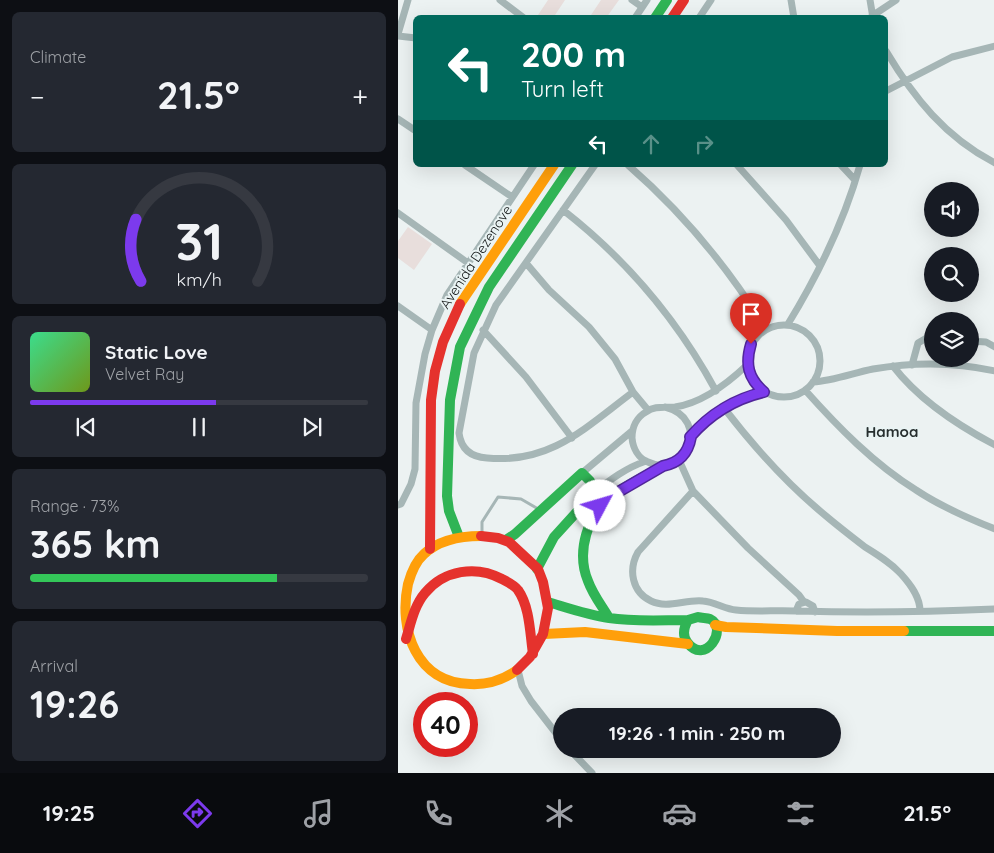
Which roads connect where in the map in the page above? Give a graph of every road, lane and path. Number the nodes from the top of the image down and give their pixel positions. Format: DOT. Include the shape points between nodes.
graph roads {
  1 [pos="408,0"];
  2 [pos="500,0"];
  3 [pos="632,0"];
  4 [pos="647,0"];
  5 [pos="667,0"];
  6 [pos="684,0"];
  7 [pos="711,0"];
  8 [pos="791,0"];
  9 [pos="870,0"];
  10 [pos="896,0"];
  11 [pos="642,7"];
  12 [pos="520,15"];
  13 [pos="637,15"];
  14 [pos="657,15"];
  15 [pos="674,15"];
  16 [pos="701,15"];
  17 [pos="794,15"];
  18 [pos="872,15"];
  19 [pos="875,15"];
  20 [pos="398,35"];
  21 [pos="413,38"];
  22 [pos="994,46"];
  23 [pos="888,54"];
  24 [pos="905,83"];
  25 [pos="888,90"];
  26 [pos="398,119"];
  27 [pos="413,129"];
  28 [pos="994,163"];
  29 [pos="468,167"];
  30 [pos="533,167"];
  31 [pos="553,167"];
  32 [pos="571,167"];
  33 [pos="594,167"];
  34 [pos="630,167"];
  35 [pos="739,167"];
  36 [pos="843,167"];
  37 [pos="859,167"];
  38 [pos="855,180"];
  39 [pos="512,197"];
  40 [pos="563,210"];
  41 [pos="398,213"];
  42 [pos="468,263"];
  43 [pos="526,263"];
  44 [pos="820,266"];
  45 [pos="398,306"];
  46 [pos="788,324"];
  47 [pos="766,328"];
  48 [pos="432,330"];
  49 [pos="483,330"];
  50 [pos="924,340"];
  51 [pos="979,342"];
  52 [pos="994,346"];
  53 [pos="747,365"];
  54 [pos="912,365"];
  55 [pos="893,366"];
  56 [pos="994,371"];
  57 [pos="813,382"];
  58 [pos="716,390"];
  59 [pos="805,390"];
  60 [pos="632,392"];
  61 [pos="764,392"];
  62 [pos="665,407"];
  63 [pos="724,408"];
  64 [pos="648,410"];
  65 [pos="632,431"];
  66 [pos="691,437"];
  67 [pos="572,438"];
  68 [pos="994,445"];
  69 [pos="679,460"];
  70 [pos="646,461"];
  71 [pos="663,466"];
  72 [pos="582,473"];
  73 [pos="693,491"];
  74 [pos="595,492"];
  75 [pos="398,505"];
  76 [pos="540,510"];
  77 [pos="994,529"];
  78 [pos="482,536"];
  79 [pos="459,537"];
  80 [pos="506,540"];
  81 [pos="430,549"];
  82 [pos="537,569"];
  83 [pos="408,576"];
  84 [pos="398,581"];
  85 [pos="548,602"];
  86 [pos="804,602"];
  87 [pos="994,609"];
  88 [pos="796,611"];
  89 [pos="920,611"];
  90 [pos="815,612"];
  91 [pos="609,618"];
  92 [pos="399,619"];
  93 [pos="688,620"];
  94 [pos="715,624"];
  95 [pos="994,631"];
  96 [pos="544,634"];
  97 [pos="405,640"];
  98 [pos="688,644"];
  99 [pos="533,654"];
  100 [pos="518,670"];
  101 [pos="553,729"];
  102 [pos="578,758"];
  103 [pos="592,773"];
  1 -- 20 [label="street"];
  2 -- 12 [label="street"];
  3 -- 11 [label="street"];
  4 -- 11 [label="street"];
  5 -- 14 [label="street"];
  6 -- 15 [label="street"];
  7 -- 16 [label="street"];
  8 -- 17 [label="street"];
  9 -- 18 [label="street"];
  10 -- 19 [label="street"];
  11 -- 13 [label="street"];
  20 -- 21 [label="street"];
  22 -- 24 [label="street" via="952,57"];
  23 -- 24 [label="street"];
  24 -- 25 [label="street"];
  24 -- 28 [label="street" via="941,124"];
  26 -- 27 [label="street"];
  29 -- 39 [label="street"];
  30 -- 39 [label="street"];
  31 -- 81 [label="street, Avenida Dezenove" via="461,301 444,342 431,400"];
  32 -- 79 [label="street, Avenida Dezenove" via="489,287 460,347 450,400 447,496"];
  33 -- 40 [label="street"];
  34 -- 47 [label="street" via="705,241"];
  35 -- 44 [label="street" via="786,220"];
  36 -- 38 [label="street"];
  37 -- 38 [label="street"];
  38 -- 44 [label="street"];
  39 -- 42 [label="street"];
  40 -- 43 [label="street"];
  40 -- 58 [label="street" via="612,251 656,298"];
  41 -- 42 [label="street"];
  42 -- 48 [label="street" via="447,295"];
  43 -- 49 [label="street" via="496,305"];
  43 -- 60 [label="street" via="590,327 615,358"];
  44 -- 46 [label="street"];
  45 -- 48 [label="street"];
  46 -- 47 [label="street"];
  46 -- 57 [label="street" via="807,333 817,346 820,362"];
  47 -- 53 [label="street" via="751,344"];
  48 -- 75 [label="street" via="416,404 415,469 411,484"];
  49 -- 67 [label="street" via="532,383"];
  49 -- 67 [label="street" via="474,353 460,433 466,450 476,457 512,458 544,452"];
  50 -- 54 [label="street" via="918,343"];
  51 -- 52 [label="street"];
  53 -- 58 [label="street"];
  53 -- 61 [label="street" via="753,380"];
  54 -- 55 [label="street"];
  54 -- 56 [label="street" via="949,364"];
  55 -- 57 [label="street"];
  55 -- 68 [label="street" via="912,388 940,411"];
  57 -- 59 [label="street"];
  58 -- 62 [label="street" via="683,405"];
  59 -- 61 [label="street" via="785,398"];
  59 -- 77 [label="street" via="858,444 902,480 934,501"];
  60 -- 64 [label="street"];
  60 -- 67 [label="street"];
  61 -- 63 [label="street"];
  62 -- 64 [label="street"];
  62 -- 66 [label="street" via="673,409 686,420"];
  63 -- 66 [label="street"];
  63 -- 89 [label="street" via="760,452 806,498 901,574 917,596"];
  64 -- 65 [label="street" via="640,416"];
  65 -- 70 [label="street" via="636,452"];
  65 -- 72 [label="street"];
  66 -- 69 [label="street" via="685,454"];
  69 -- 71 [label="street"];
  69 -- 73 [label="street"];
  70 -- 71 [label="street"];
  70 -- 74 [label="street" via="617,475"];
  71 -- 91 [label="street" via="613,495 595,514 587,531 583,549 587,580"];
  72 -- 74 [label="street"];
  72 -- 76 [label="street"];
  73 -- 86 [label="street"];
  73 -- 88 [label="street" via="635,557 632,574 642,594 664,604 696,600 734,610"];
  74 -- 82 [label="street" via="554,537"];
  76 -- 78 [label="lane" via="520,499 498,497 482,522"];
  76 -- 80 [label="street"];
  78 -- 79 [label="street"];
  78 -- 80 [label="street"];
  79 -- 81 [label="street"];
  80 -- 82 [label="street"];
  81 -- 83 [label="street"];
  82 -- 85 [label="street"];
  83 -- 84 [label="street"];
  83 -- 92 [label="street" via="400,597"];
  85 -- 91 [label="street"];
  85 -- 96 [label="street"];
  86 -- 88 [label="street"];
  86 -- 90 [label="street" via="812,604"];
  87 -- 89 [label="street"];
  88 -- 90 [label="street"];
  89 -- 90 [label="street"];
  91 -- 93 [label="street"];
  92 -- 97 [label="street"];
  93 -- 94 [label="street" via="702,617"];
  93 -- 98 [label="street" via="684,631"];
  94 -- 95 [label="street" via="837,631"];
  94 -- 98 [label="street" via="716,639 706,649"];
  96 -- 98 [label="street" via="585,632"];
  96 -- 99 [label="street"];
  97 -- 99 [label="street" via="415,609 426,593 441,578 469,569 488,572 518,591"];
  97 -- 100 [label="street" via="428,669 454,682 476,685 498,680"];
  99 -- 100 [label="street"];
  100 -- 101 [label="street" via="522,686"];
  102 -- 103 [label="street"];
}
